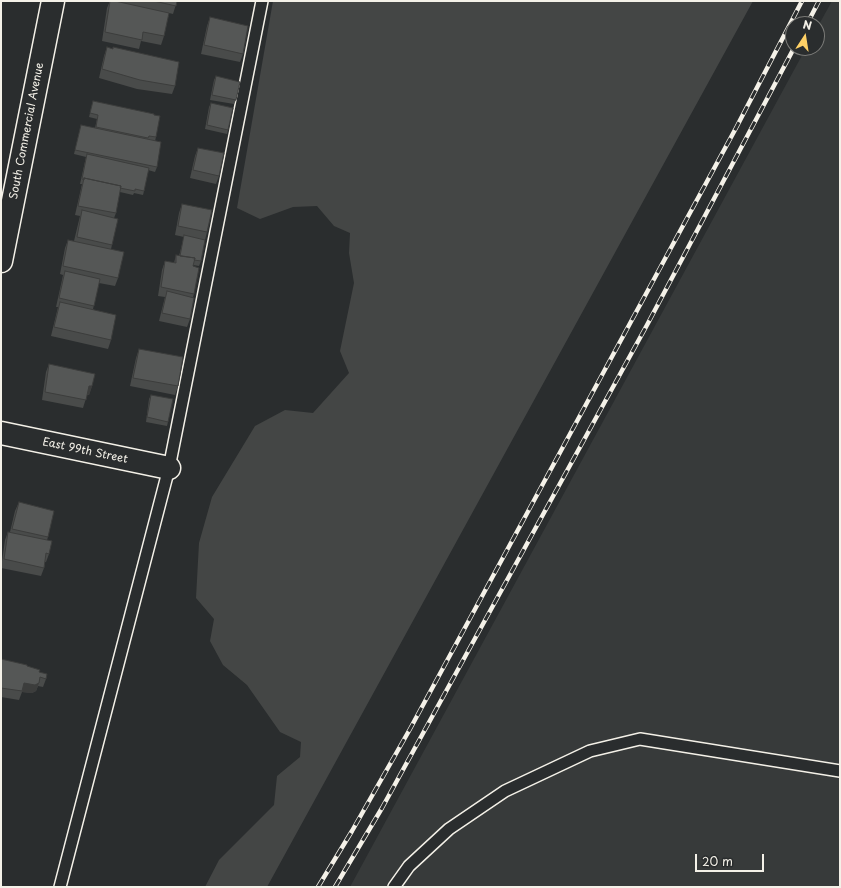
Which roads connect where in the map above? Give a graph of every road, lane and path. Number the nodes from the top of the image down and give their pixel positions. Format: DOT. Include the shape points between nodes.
graph roads {
  1 [pos="53,1"];
  2 [pos="262,1"];
  3 [pos="1,261"];
  4 [pos="1,433"];
  5 [pos="169,468"];
  6 [pos="840,771"];
  7 [pos="60,887"];
  8 [pos="394,887"];
  1 -- 3 [label="main road, South Commercial Avenue"];
  2 -- 5 [label="lane"];
  4 -- 5 [label="main road, East 99th Street"];
  5 -- 7 [label="lane"];
  6 -- 8 [label="lane" via="640,739 590,751 505,791 449,829 409,866"];
}
